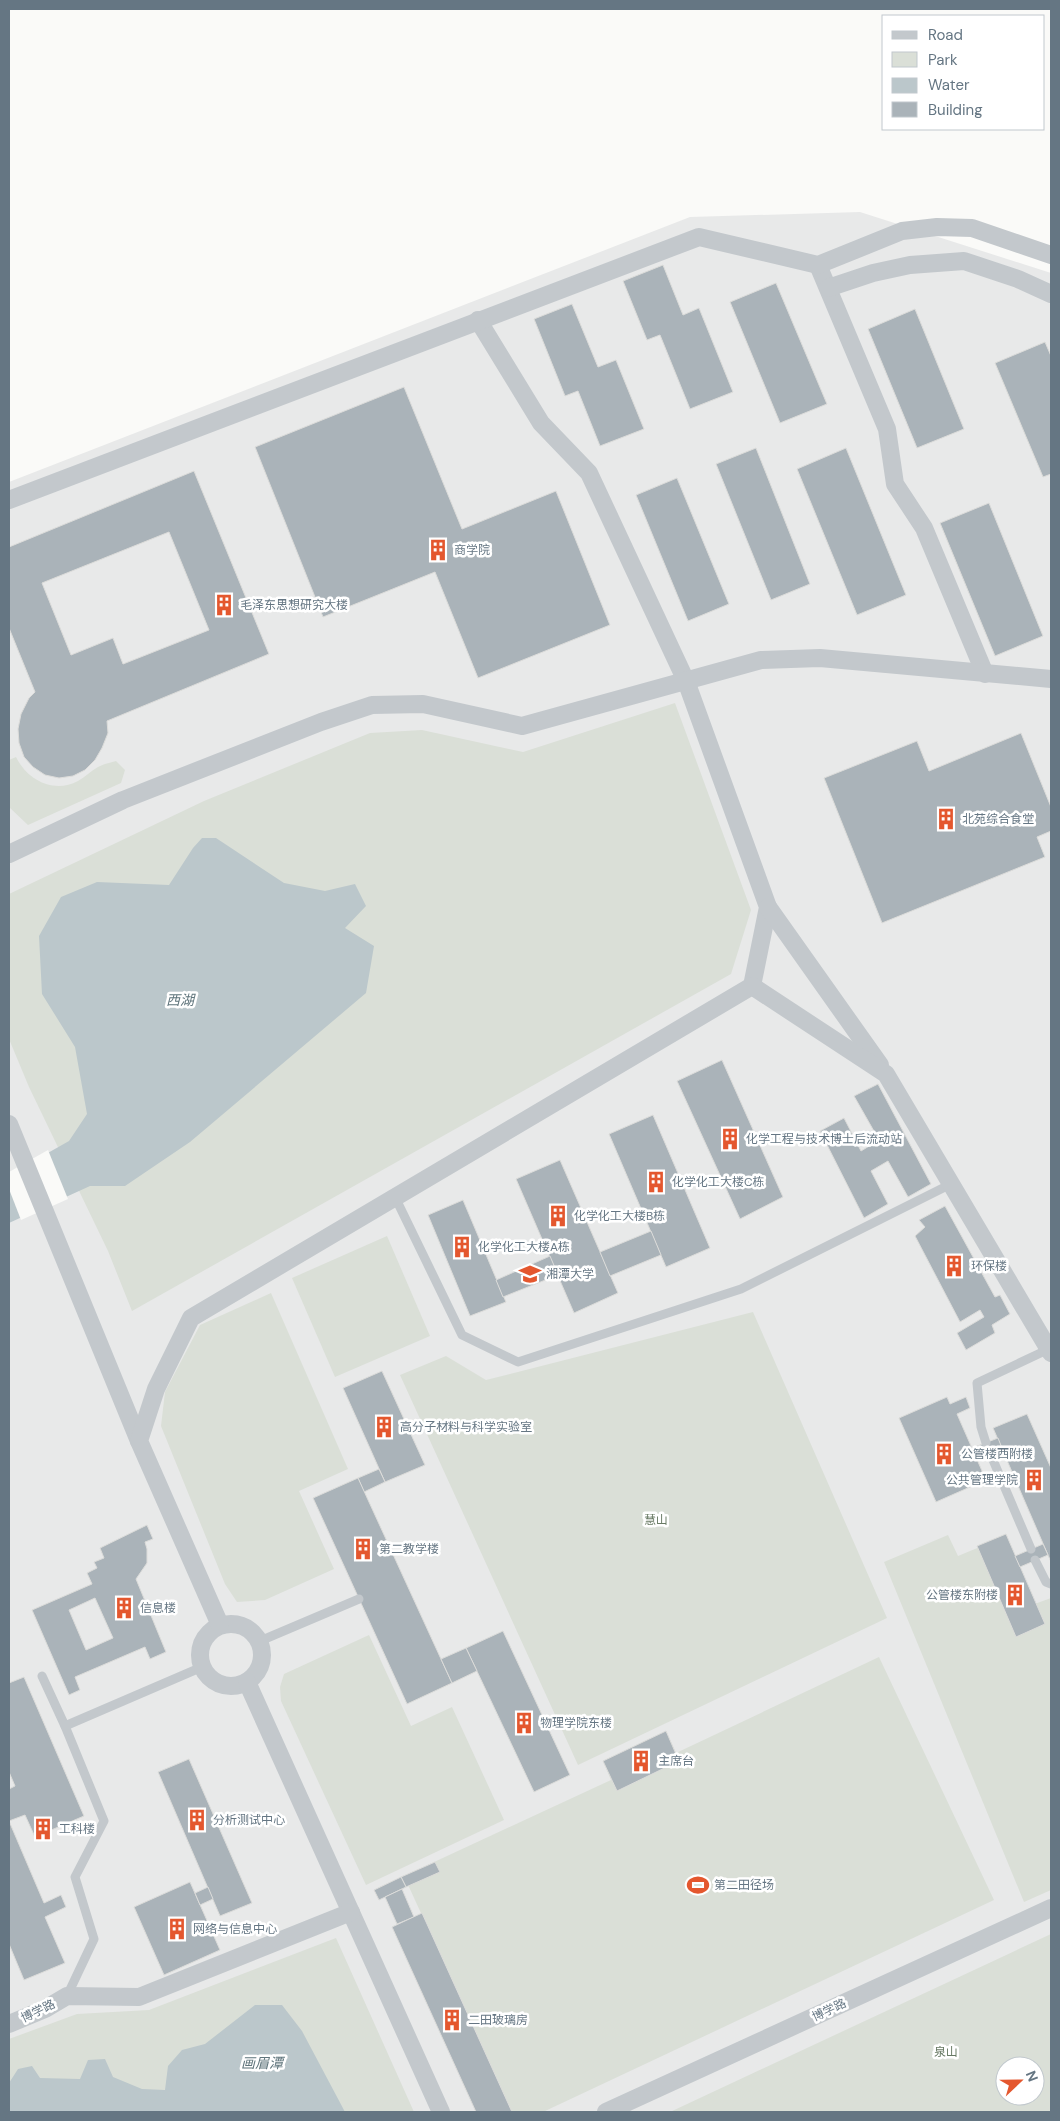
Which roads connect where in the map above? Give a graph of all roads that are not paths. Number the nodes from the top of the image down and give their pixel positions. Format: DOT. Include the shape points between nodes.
graph roads {
  1 [pos="1051,255"];
  2 [pos="818,265"];
  3 [pos="828,288"];
  4 [pos="1051,294"];
  5 [pos="478,320"];
  6 [pos="9,500"];
  7 [pos="985,674"];
  8 [pos="1051,679"];
  9 [pos="686,681"];
  10 [pos="9,854"];
  11 [pos="768,907"];
  12 [pos="752,986"];
  13 [pos="886,1074"];
  14 [pos="9,1124"];
  15 [pos="952,1184"];
  16 [pos="395,1197"];
  17 [pos="1050,1351"];
  18 [pos="139,1441"];
  19 [pos="986,1443"];
  20 [pos="990,1453"];
  21 [pos="1031,1550"];
  22 [pos="1035,1560"];
  23 [pos="1051,1584"];
  24 [pos="359,1599"];
  25 [pos="220,1625"];
  26 [pos="260,1641"];
  27 [pos="202,1667"];
  28 [pos="42,1676"];
  29 [pos="247,1682"];
  30 [pos="65,1726"];
  31 [pos="1051,1908"];
  32 [pos="351,1912"];
  33 [pos="67,1996"];
  34 [pos="9,2024"];
  35 [pos="441,2112"];
  36 [pos="606,2112"];
  1 -- 2 [label="street" via="972,228 937,227 902,231"];
  2 -- 3 [label="street"];
  2 -- 5 [label="street" via="699,237"];
  3 -- 4 [label="street" via="910,265 964,261"];
  3 -- 7 [label="street" via="886,429 895,484 924,528"];
  5 -- 6 [label="street"];
  5 -- 9 [label="street" via="541,424 590,473"];
  7 -- 8 [label="street"];
  7 -- 9 [label="street" via="820,658 761,660"];
  9 -- 10 [label="street" via="522,726 423,704 372,705 123,800"];
  9 -- 11 [label="street"];
  11 -- 12 [label="street"];
  11 -- 13 [label="street"];
  12 -- 13 [label="street"];
  12 -- 16 [label="street"];
  13 -- 15 [label="street"];
  14 -- 18 [label="street"];
  15 -- 16 [label="lane" via="742,1289 518,1362 462,1335"];
  15 -- 17 [label="street"];
  16 -- 18 [label="street" via="191,1318 156,1390"];
  17 -- 19 [label="lane" via="977,1383 981,1427"];
  18 -- 25 [label="street"];
  20 -- 21 [label="lane"];
  22 -- 23 [label="lane" via="1046,1582"];
  24 -- 26 [label="lane"];
  25 -- 26 [label="street" via="229,1623 246,1627"];
  25 -- 27 [label="street" via="211,1630 200,1647"];
  26 -- 29 [label="street" via="260,1668"];
  27 -- 29 [label="street" via="216,1683 237,1686"];
  27 -- 30 [label="lane"];
  28 -- 30 [label="lane"];
  29 -- 32 [label="street"];
  30 -- 33 [label="lane" via="104,1821 75,1877 94,1939"];
  31 -- 36 [label="street, 博学路"];
  32 -- 33 [label="street" via="139,1997"];
  32 -- 35 [label="street"];
  33 -- 34 [label="street, 博学路" via="45,2010"];
}
